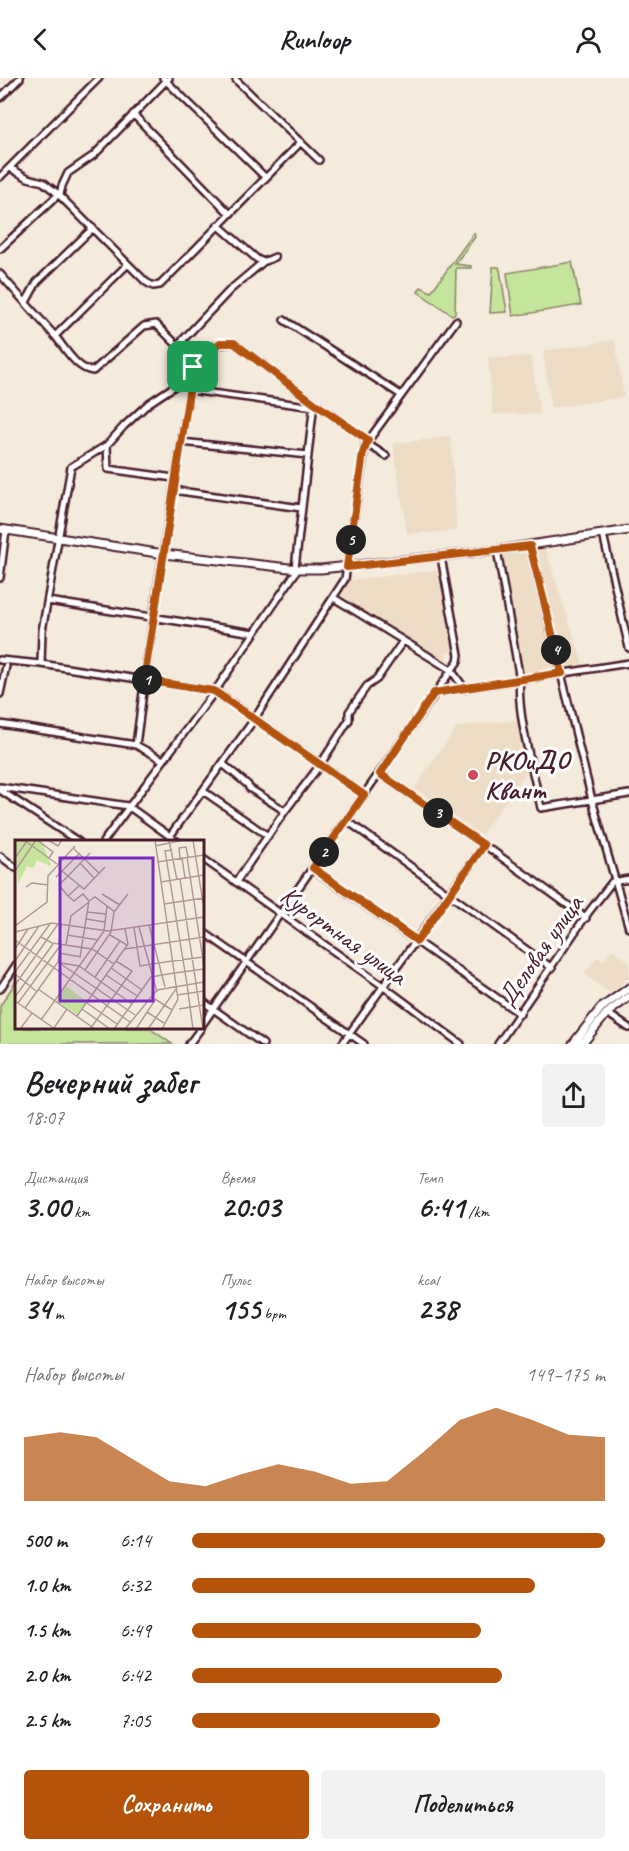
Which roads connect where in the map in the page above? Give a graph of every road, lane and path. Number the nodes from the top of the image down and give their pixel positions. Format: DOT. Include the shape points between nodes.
graph roads {
  1 [pos="20,78"];
  2 [pos="99,78"];
  3 [pos="166,79"];
  4 [pos="236,80"];
  5 [pos="0,98"];
  6 [pos="133,114"];
  7 [pos="300,142"];
  8 [pos="319,160"];
  9 [pos="10,168"];
  10 [pos="0,177"];
  11 [pos="265,177"];
  12 [pos="59,195"];
  13 [pos="229,213"];
  14 [pos="218,225"];
  15 [pos="93,228"];
  16 [pos="0,249"];
  17 [pos="275,257"];
  18 [pos="263,262"];
  19 [pos="128,264"];
  20 [pos="0,274"];
  21 [pos="26,302"];
  22 [pos="284,320"];
  23 [pos="456,321"];
  24 [pos="55,336"];
  25 [pos="176,343"];
  26 [pos="193,367"];
  27 [pos="193,374"];
  28 [pos="189,390"];
  29 [pos="401,395"];
  30 [pos="314,405"];
  31 [pos="182,442"];
  32 [pos="367,443"];
  33 [pos="106,445"];
  34 [pos="308,455"];
  35 [pos="386,456"];
  36 [pos="174,478"];
  37 [pos="173,490"];
  38 [pos="301,508"];
  39 [pos="3,529"];
  40 [pos="629,530"];
  41 [pos="603,534"];
  42 [pos="58,538"];
  43 [pos="530,546"];
  44 [pos="497,550"];
  45 [pos="164,554"];
  46 [pos="441,557"];
  47 [pos="347,567"];
  48 [pos="297,568"];
  49 [pos="0,578"];
  50 [pos="334,598"];
  51 [pos="48,601"];
  52 [pos="153,617"];
  53 [pos="254,633"];
  54 [pos="403,641"];
  55 [pos="629,648"];
  56 [pos="0,660"];
  57 [pos="7,663"];
  58 [pos="629,663"];
  59 [pos="41,664"];
  60 [pos="451,670"];
  61 [pos="562,673"];
  62 [pos="0,674"];
  63 [pos="144,680"];
  64 [pos="520,680"];
  65 [pos="465,689"];
  66 [pos="214,691"];
  67 [pos="434,693"];
  68 [pos="0,694"];
  69 [pos="254,718"];
  70 [pos="0,724"];
  71 [pos="136,745"];
  72 [pos="163,760"];
  73 [pos="223,764"];
  74 [pos="320,765"];
  75 [pos="380,774"];
  76 [pos="0,789"];
  77 [pos="203,791"];
  78 [pos="629,794"];
  79 [pos="364,795"];
  80 [pos="592,800"];
  81 [pos="128,806"];
  82 [pos="285,811"];
  83 [pos="346,820"];
  84 [pos="170,836"];
  85 [pos="268,836"];
  86 [pos="76,840"];
  87 [pos="104,840"];
  88 [pos="175,840"];
  89 [pos="490,849"];
  90 [pos="0,856"];
  91 [pos="204,859"];
  92 [pos="15,867"];
  93 [pos="313,868"];
  94 [pos="629,879"];
  95 [pos="615,881"];
  96 [pos="236,882"];
  97 [pos="450,894"];
  98 [pos="279,914"];
  99 [pos="585,918"];
  100 [pos="629,928"];
  101 [pos="204,932"];
  102 [pos="417,941"];
  103 [pos="246,963"];
  104 [pos="15,966"];
  105 [pos="552,968"];
  106 [pos="383,986"];
  107 [pos="629,988"];
  108 [pos="0,989"];
  109 [pos="629,997"];
  110 [pos="204,1002"];
  111 [pos="214,1009"];
  112 [pos="607,1012"];
  113 [pos="520,1014"];
  114 [pos="204,1023"];
  115 [pos="629,1028"];
  116 [pos="200,1029"];
  117 [pos="350,1034"];
  118 [pos="189,1044"];
  119 [pos="263,1044"];
  120 [pos="342,1044"];
  121 [pos="364,1044"];
  122 [pos="461,1044"];
  123 [pos="498,1044"];
  124 [pos="573,1044"];
  125 [pos="582,1044"];
  1 -- 5 [label="street"];
  2 -- 9 [label="street"];
  3 -- 6 [label="street"];
  3 -- 11 [label="street"];
  4 -- 7 [label="street"];
  6 -- 12 [label="street" via="94,155 68,173"];
  6 -- 13 [label="street"];
  7 -- 8 [label="street"];
  7 -- 11 [label="street"];
  9 -- 10 [label="street"];
  9 -- 12 [label="street" via="43,182"];
  11 -- 13 [label="street"];
  12 -- 15 [label="street"];
  12 -- 16 [label="street"];
  13 -- 14 [label="street"];
  14 -- 18 [label="street"];
  14 -- 19 [label="street" via="160,285 146,282"];
  15 -- 19 [label="street"];
  15 -- 21 [label="street" via="37,282"];
  17 -- 18 [label="street"];
  18 -- 25 [label="street"];
  19 -- 24 [label="street"];
  20 -- 21 [label="street"];
  21 -- 24 [label="street"];
  22 -- 29 [label="street"];
  23 -- 29 [label="street"];
  24 -- 25 [label="street" via="88,371 97,368 150,324 156,324"];
  25 -- 26 [label="street"];
  26 -- 27 [label="street"];
  26 -- 30 [label="street" via="216,345 234,343"];
  27 -- 28 [label="street"];
  27 -- 33 [label="street" via="149,403"];
  28 -- 30 [label="street"];
  28 -- 31 [label="street"];
  29 -- 32 [label="street"];
  30 -- 32 [label="street"];
  30 -- 34 [label="street"];
  31 -- 34 [label="street"];
  31 -- 36 [label="street"];
  32 -- 35 [label="street"];
  32 -- 47 [label="street"];
  33 -- 36 [label="street" via="108,469"];
  33 -- 42 [label="street" via="70,467"];
  34 -- 38 [label="street"];
  36 -- 37 [label="street"];
  37 -- 38 [label="street"];
  37 -- 45 [label="street"];
  38 -- 48 [label="street"];
  39 -- 42 [label="main road"];
  39 -- 49 [label="street"];
  40 -- 41 [label="main road"];
  41 -- 43 [label="main road"];
  41 -- 55 [label="street"];
  42 -- 45 [label="main road"];
  42 -- 51 [label="street"];
  43 -- 44 [label="main road"];
  43 -- 61 [label="street"];
  44 -- 46 [label="main road"];
  44 -- 64 [label="street"];
  45 -- 48 [label="main road"];
  45 -- 52 [label="street"];
  46 -- 47 [label="main road"];
  46 -- 60 [label="street" via="459,655"];
  47 -- 48 [label="main road"];
  47 -- 50 [label="street"];
  48 -- 53 [label="street"];
  50 -- 54 [label="street"];
  50 -- 69 [label="street"];
  51 -- 52 [label="street"];
  51 -- 59 [label="street"];
  52 -- 53 [label="street"];
  52 -- 63 [label="street"];
  53 -- 66 [label="street"];
  54 -- 60 [label="street"];
  54 -- 74 [label="street" via="377,680 367,686 349,711 349,720"];
  56 -- 57 [label="street"];
  57 -- 59 [label="street"];
  57 -- 62 [label="street"];
  57 -- 68 [label="street"];
  58 -- 61 [label="street"];
  59 -- 63 [label="street"];
  60 -- 65 [label="street"];
  60 -- 67 [label="street"];
  61 -- 64 [label="street"];
  61 -- 80 [label="street"];
  63 -- 66 [label="street"];
  63 -- 71 [label="street"];
  64 -- 65 [label="street"];
  64 -- 80 [label="street" via="524,727 541,808"];
  65 -- 67 [label="street"];
  66 -- 69 [label="street"];
  66 -- 72 [label="street"];
  67 -- 75 [label="street"];
  69 -- 73 [label="street"];
  69 -- 74 [label="street"];
  70 -- 71 [label="street"];
  71 -- 72 [label="street"];
  72 -- 81 [label="street"];
  73 -- 77 [label="street"];
  73 -- 82 [label="street" via="249,788"];
  74 -- 79 [label="street"];
  74 -- 82 [label="street"];
  75 -- 79 [label="street"];
  75 -- 97 [label="street" via="484,845"];
  76 -- 81 [label="street"];
  76 -- 86 [label="street"];
  77 -- 84 [label="street"];
  77 -- 85 [label="street"];
  78 -- 80 [label="street"];
  79 -- 83 [label="street"];
  80 -- 95 [label="street"];
  81 -- 84 [label="street"];
  81 -- 87 [label="street"];
  82 -- 85 [label="street"];
  83 -- 93 [label="street"];
  83 -- 97 [label="street"];
  84 -- 88 [label="street"];
  85 -- 96 [label="street"];
  89 -- 99 [label="street"];
  90 -- 92 [label="street"];
  91 -- 96 [label="street, Курортная улица"];
  93 -- 98 [label="street"];
  93 -- 102 [label="street"];
  94 -- 95 [label="street"];
  95 -- 99 [label="street, Деловая улица"];
  95 -- 100 [label="street"];
  96 -- 98 [label="street, Курортная улица"];
  97 -- 102 [label="street"];
  97 -- 105 [label="street"];
  98 -- 103 [label="street"];
  98 -- 106 [label="street, Курортная улица"];
  99 -- 105 [label="street, Деловая улица"];
  101 -- 103 [label="street"];
  102 -- 106 [label="street"];
  102 -- 113 [label="street"];
  103 -- 111 [label="street"];
  103 -- 117 [label="street"];
  104 -- 108 [label="street"];
  105 -- 113 [label="street, Деловая улица"];
  106 -- 117 [label="street"];
  106 -- 122 [label="street, Курортная улица"];
  107 -- 124 [label="main road" via="601,1008"];
  109 -- 112 [label="main road"];
  110 -- 111 [label="street"];
  111 -- 114 [label="street"];
  111 -- 119 [label="street"];
  112 -- 115 [label="street"];
  112 -- 125 [label="main road"];
  113 -- 123 [label="street, Деловая улица"];
  116 -- 118 [label="street"];
  117 -- 120 [label="street"];
  117 -- 121 [label="street"];
}
